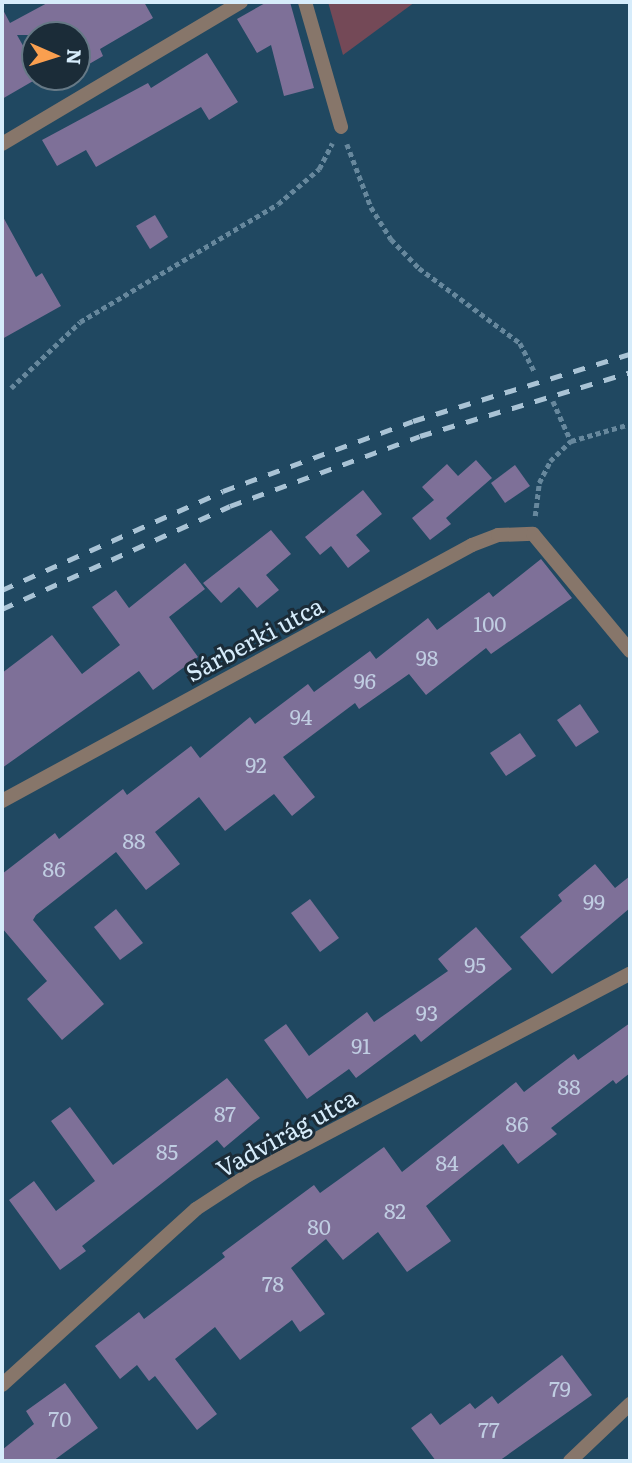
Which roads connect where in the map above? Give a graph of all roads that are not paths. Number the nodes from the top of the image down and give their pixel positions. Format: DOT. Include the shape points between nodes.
graph roads {
  1 [pos="241,2"];
  2 [pos="305,2"];
  3 [pos="341,127"];
  4 [pos="2,144"];
  5 [pos="630,651"];
  6 [pos="2,801"];
  7 [pos="630,974"];
  8 [pos="2,1385"];
  9 [pos="630,1404"];
  10 [pos="570,1461"];
  1 -- 4 [label="street"];
  2 -- 3 [label="street"];
  5 -- 6 [label="street, Sárberki utca" via="533,534 498,535"];
  7 -- 8 [label="street, Vadvirág utca" via="248,1175 196,1209"];
  9 -- 10 [label="street"];
}
